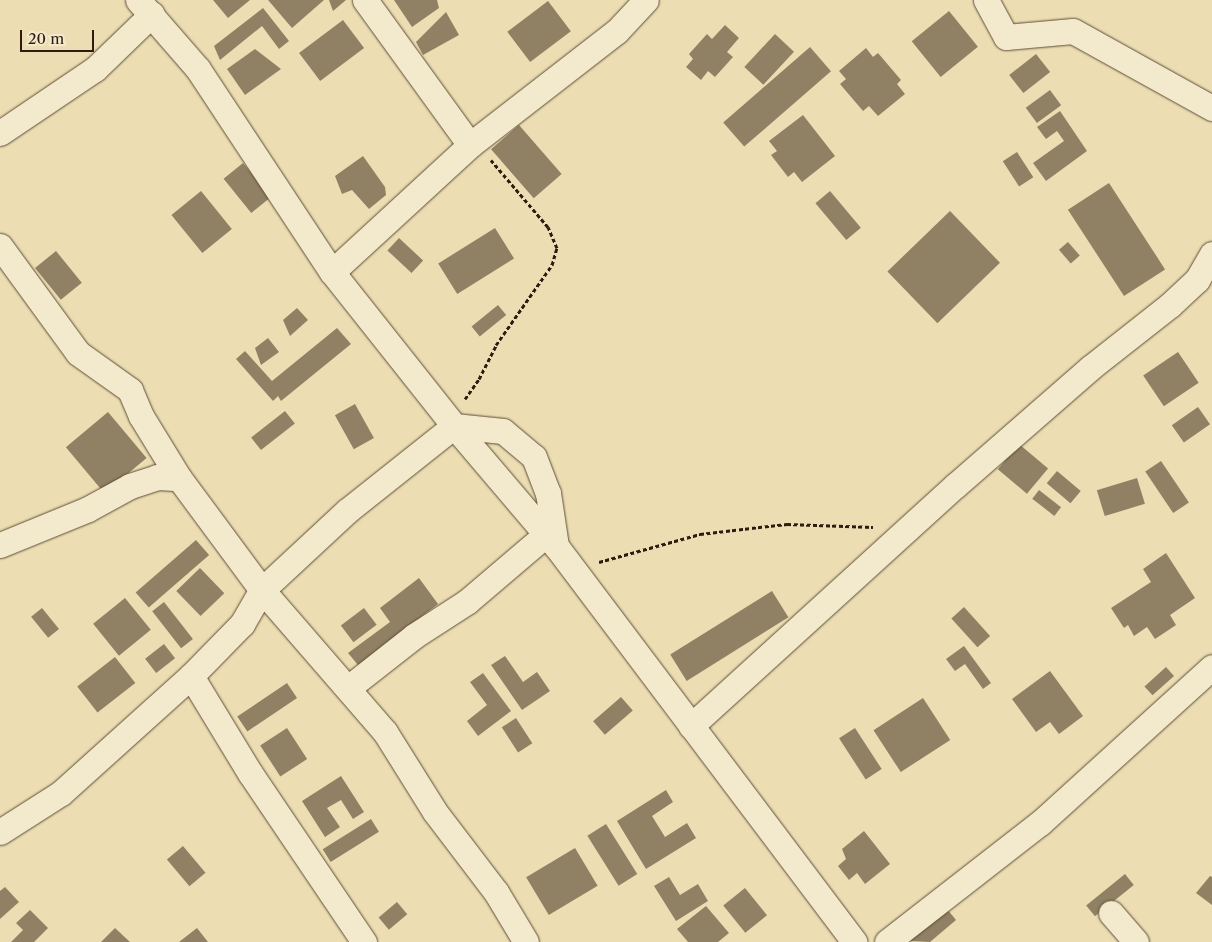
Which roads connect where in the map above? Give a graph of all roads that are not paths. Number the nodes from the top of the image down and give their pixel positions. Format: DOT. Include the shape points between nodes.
graph roads {
  1 [pos="365,0"];
  2 [pos="646,0"];
  3 [pos="986,0"];
  4 [pos="145,7"];
  5 [pos="1212,108"];
  6 [pos="0,133"];
  7 [pos="474,142"];
  8 [pos="0,246"];
  9 [pos="1212,254"];
  10 [pos="332,272"];
  11 [pos="452,422"];
  12 [pos="179,478"];
  13 [pos="550,541"];
  14 [pos="0,545"];
  15 [pos="262,590"];
  16 [pos="1212,667"];
  17 [pos="191,676"];
  18 [pos="348,688"];
  19 [pos="691,726"];
  20 [pos="0,832"];
  21 [pos="1111,913"];
  22 [pos="355,938"];
  23 [pos="526,942"];
  24 [pos="854,942"];
  25 [pos="887,942"];
  26 [pos="1136,942"];
  1 -- 7 [label="street"];
  2 -- 7 [label="street" via="618,31"];
  3 -- 5 [label="street" via="1006,37 1073,31"];
  4 -- 6 [label="street" via="95,69"];
  4 -- 10 [label="street" via="198,69"];
  7 -- 10 [label="street"];
  8 -- 12 [label="street" via="78,354 130,390 141,416"];
  9 -- 19 [label="street" via="1197,280 1170,305 1090,368 902,532"];
  10 -- 11 [label="street"];
  11 -- 13 [label="street"];
  11 -- 13 [label="street" via="503,431 534,457 548,493"];
  11 -- 15 [label="street" via="347,511"];
  12 -- 14 [label="street" via="157,477 130,486 88,508"];
  12 -- 15 [label="street"];
  13 -- 18 [label="street" via="414,636"];
  13 -- 19 [label="street"];
  15 -- 17 [label="street" via="242,624"];
  15 -- 18 [label="street"];
  16 -- 25 [label="street" via="1040,823"];
  17 -- 20 [label="street" via="61,793"];
  17 -- 22 [label="street"];
  18 -- 23 [label="street" via="385,732 435,812 496,892"];
  19 -- 24 [label="street"];
  21 -- 26 [label="street"];
}
